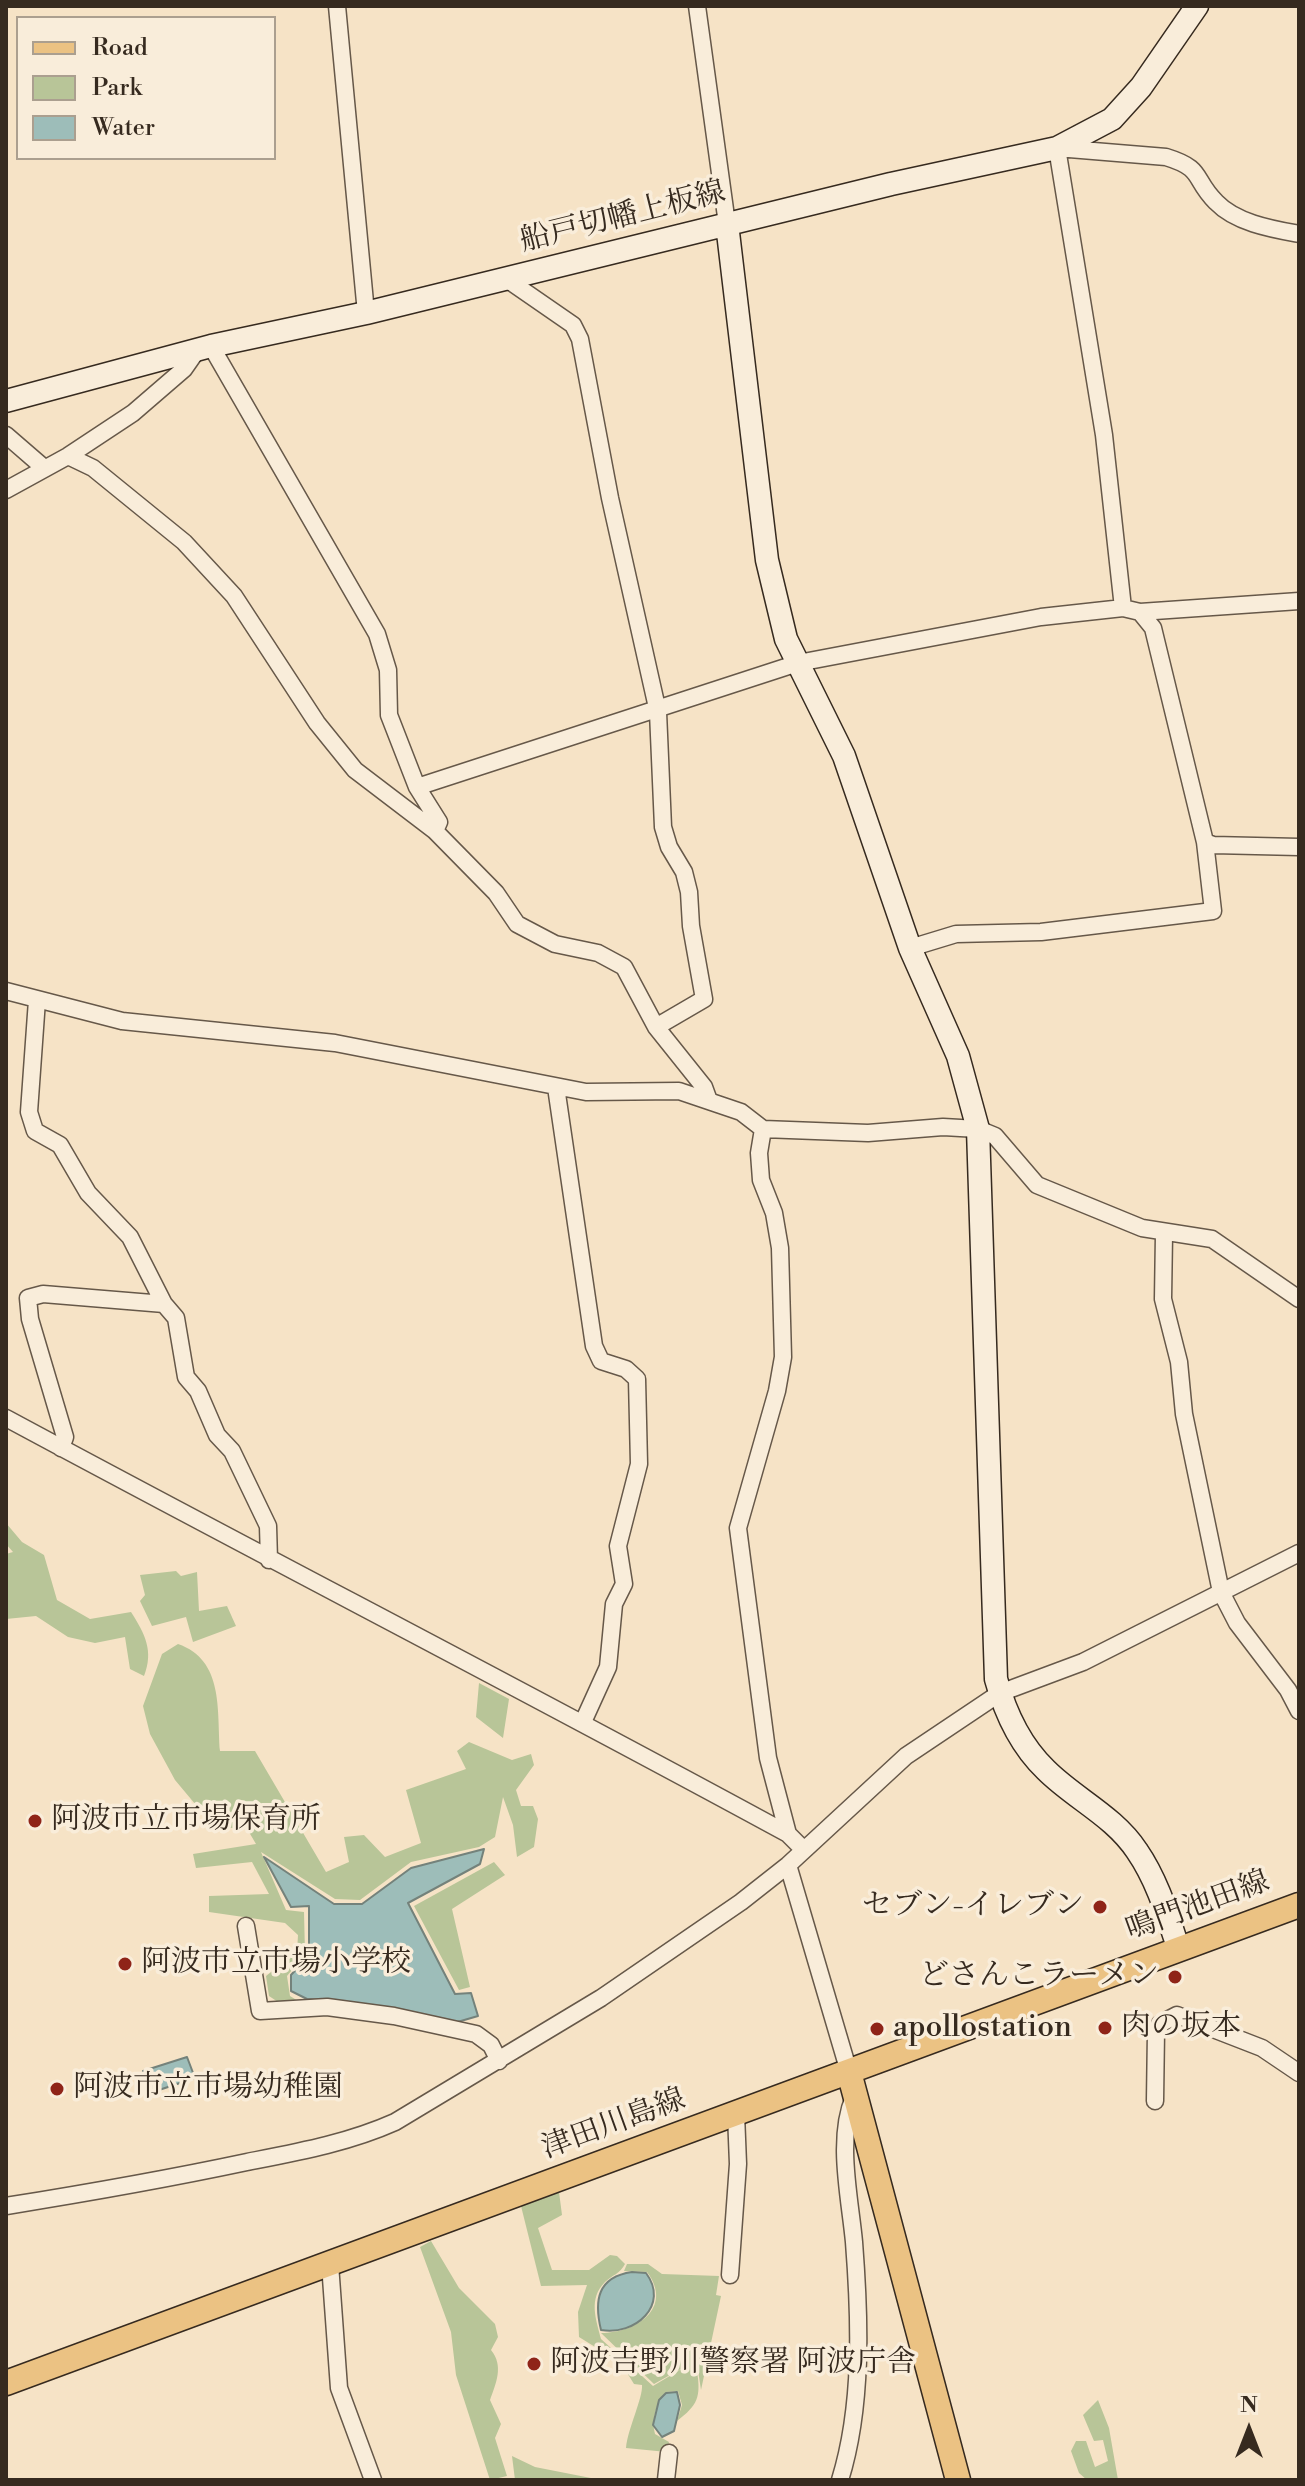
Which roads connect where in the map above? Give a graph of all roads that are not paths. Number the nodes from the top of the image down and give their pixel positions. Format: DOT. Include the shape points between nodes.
graph roads {
  1 [pos="337,6"];
  2 [pos="697,6"];
  3 [pos="1197,6"];
  4 [pos="1057,148"];
  5 [pos="727,224"];
  6 [pos="1299,234"];
  7 [pos="505,278"];
  8 [pos="366,313"];
  9 [pos="205,348"];
  10 [pos="6,401"];
  11 [pos="6,435"];
  12 [pos="68,456"];
  13 [pos="43,467"];
  14 [pos="6,490"];
  15 [pos="1299,601"];
  16 [pos="1132,610"];
  17 [pos="798,663"];
  18 [pos="658,712"];
  19 [pos="417,787"];
  20 [pos="435,831"];
  21 [pos="1205,842"];
  22 [pos="1299,847"];
  23 [pos="910,948"];
  24 [pos="6,991"];
  25 [pos="37,1000"];
  26 [pos="656,1027"];
  27 [pos="556,1087"];
  28 [pos="708,1098"];
  29 [pos="763,1129"];
  30 [pos="978,1129"];
  31 [pos="1164,1234"];
  32 [pos="1299,1299"];
  33 [pos="164,1304"];
  34 [pos="6,1418"];
  35 [pos="61,1448"];
  36 [pos="1299,1553"];
  37 [pos="269,1560"];
  38 [pos="1221,1592"];
  39 [pos="1000,1693"];
  40 [pos="1299,1711"];
  41 [pos="583,1722"];
  42 [pos="788,1834"];
  43 [pos="804,1850"];
  44 [pos="788,1865"];
  45 [pos="1299,1905"];
  46 [pos="246,1926"];
  47 [pos="1178,1947"];
  48 [pos="499,2061"];
  49 [pos="1299,2073"];
  50 [pos="852,2083"];
  51 [pos="1155,2101"];
  52 [pos="736,2114"];
  53 [pos="6,2206"];
  54 [pos="330,2264"];
  55 [pos="730,2275"];
  56 [pos="6,2383"];
  57 [pos="669,2453"];
  58 [pos="373,2480"];
  59 [pos="666,2480"];
  60 [pos="840,2480"];
  61 [pos="958,2480"];
  1 -- 8 [label="street"];
  2 -- 5 [label="street"];
  3 -- 4 [label="street, 船戸切幡上板線" via="1112,119"];
  4 -- 5 [label="street, 船戸切幡上板線"];
  4 -- 6 [label="street" via="1183,162 1233,216"];
  4 -- 16 [label="street"];
  5 -- 7 [label="street, 船戸切幡上板線"];
  5 -- 17 [label="street" via="767,560 777,612"];
  7 -- 8 [label="street, 船戸切幡上板線"];
  7 -- 18 [label="street" via="573,325 580,339"];
  8 -- 9 [label="street, 船戸切幡上板線"];
  9 -- 10 [label="street, 船戸切幡上板線"];
  9 -- 12 [label="street" via="133,413"];
  9 -- 19 [label="street" via="377,634 388,670 389,715"];
  11 -- 13 [label="street"];
  12 -- 13 [label="street"];
  12 -- 20 [label="street" via="93,468 184,542 234,596 317,723 355,770"];
  13 -- 14 [label="street"];
  15 -- 16 [label="street"];
  16 -- 17 [label="street" via="1041,617"];
  16 -- 21 [label="street" via="1153,628"];
  17 -- 18 [label="street"];
  17 -- 23 [label="street" via="849,770"];
  18 -- 19 [label="street"];
  18 -- 26 [label="street" via="663,827 689,892 704,999"];
  19 -- 20 [label="street" via="439,822"];
  20 -- 26 [label="street" via="496,893 517,924 624,967"];
  21 -- 22 [label="street"];
  21 -- 23 [label="street" via="1213,911 1041,932 956,934"];
  23 -- 30 [label="street" via="958,1056"];
  24 -- 25 [label="street"];
  25 -- 27 [label="street" via="122,1021 335,1043"];
  25 -- 33 [label="street" via="29,1112 35,1131 60,1145 88,1193 130,1237"];
  26 -- 28 [label="street"];
  27 -- 28 [label="street" via="586,1092 679,1091"];
  27 -- 41 [label="street" via="594,1346 601,1361 626,1369 637,1379 640,1445 618,1546 624,1584 614,1604 610,1654"];
  28 -- 29 [label="street" via="741,1112"];
  29 -- 30 [label="street"];
  29 -- 42 [label="street" via="761,1180 780,1248 783,1357 738,1528 768,1758"];
  30 -- 31 [label="street" via="995,1136 1037,1185"];
  30 -- 39 [label="street" via="994,1664"];
  31 -- 32 [label="street" via="1212,1239"];
  31 -- 38 [label="street" via="1163,1299"];
  33 -- 35 [label="street" via="43,1294 28,1298 65,1437"];
  33 -- 37 [label="street" via="176,1318 186,1377 217,1435 232,1451 268,1526"];
  34 -- 35 [label="street"];
  35 -- 37 [label="street"];
  36 -- 38 [label="street"];
  37 -- 41 [label="street"];
  38 -- 39 [label="street" via="1083,1662"];
  38 -- 40 [label="street"];
  39 -- 43 [label="street" via="906,1756"];
  39 -- 47 [label="street" via="1024,1745 1046,1771 1107,1818 1136,1849"];
  41 -- 42 [label="street"];
  42 -- 43 [label="street"];
  43 -- 44 [label="street"];
  44 -- 48 [label="street" via="601,1998"];
  44 -- 50 [label="street"];
  45 -- 47 [label="main road, 鳴門池田線"];
  46 -- 48 [label="street" via="260,2011 327,2007 394,2016 476,2034 491,2045"];
  47 -- 50 [label="main road, 鳴門池田線"];
  48 -- 53 [label="street" via="363,2137 139,2185"];
  49 -- 51 [label="street" via="1262,2048 1177,2015 1156,2031"];
  50 -- 52 [label="main road, 津田川島線"];
  50 -- 60 [label="street" via="846,2147 857,2370"];
  50 -- 61 [label="main road"];
  52 -- 54 [label="main road, 津田川島線"];
  52 -- 55 [label="street"];
  54 -- 56 [label="main road, 津田川島線"];
  54 -- 58 [label="street" via="339,2388"];
  57 -- 59 [label="street"];
}
